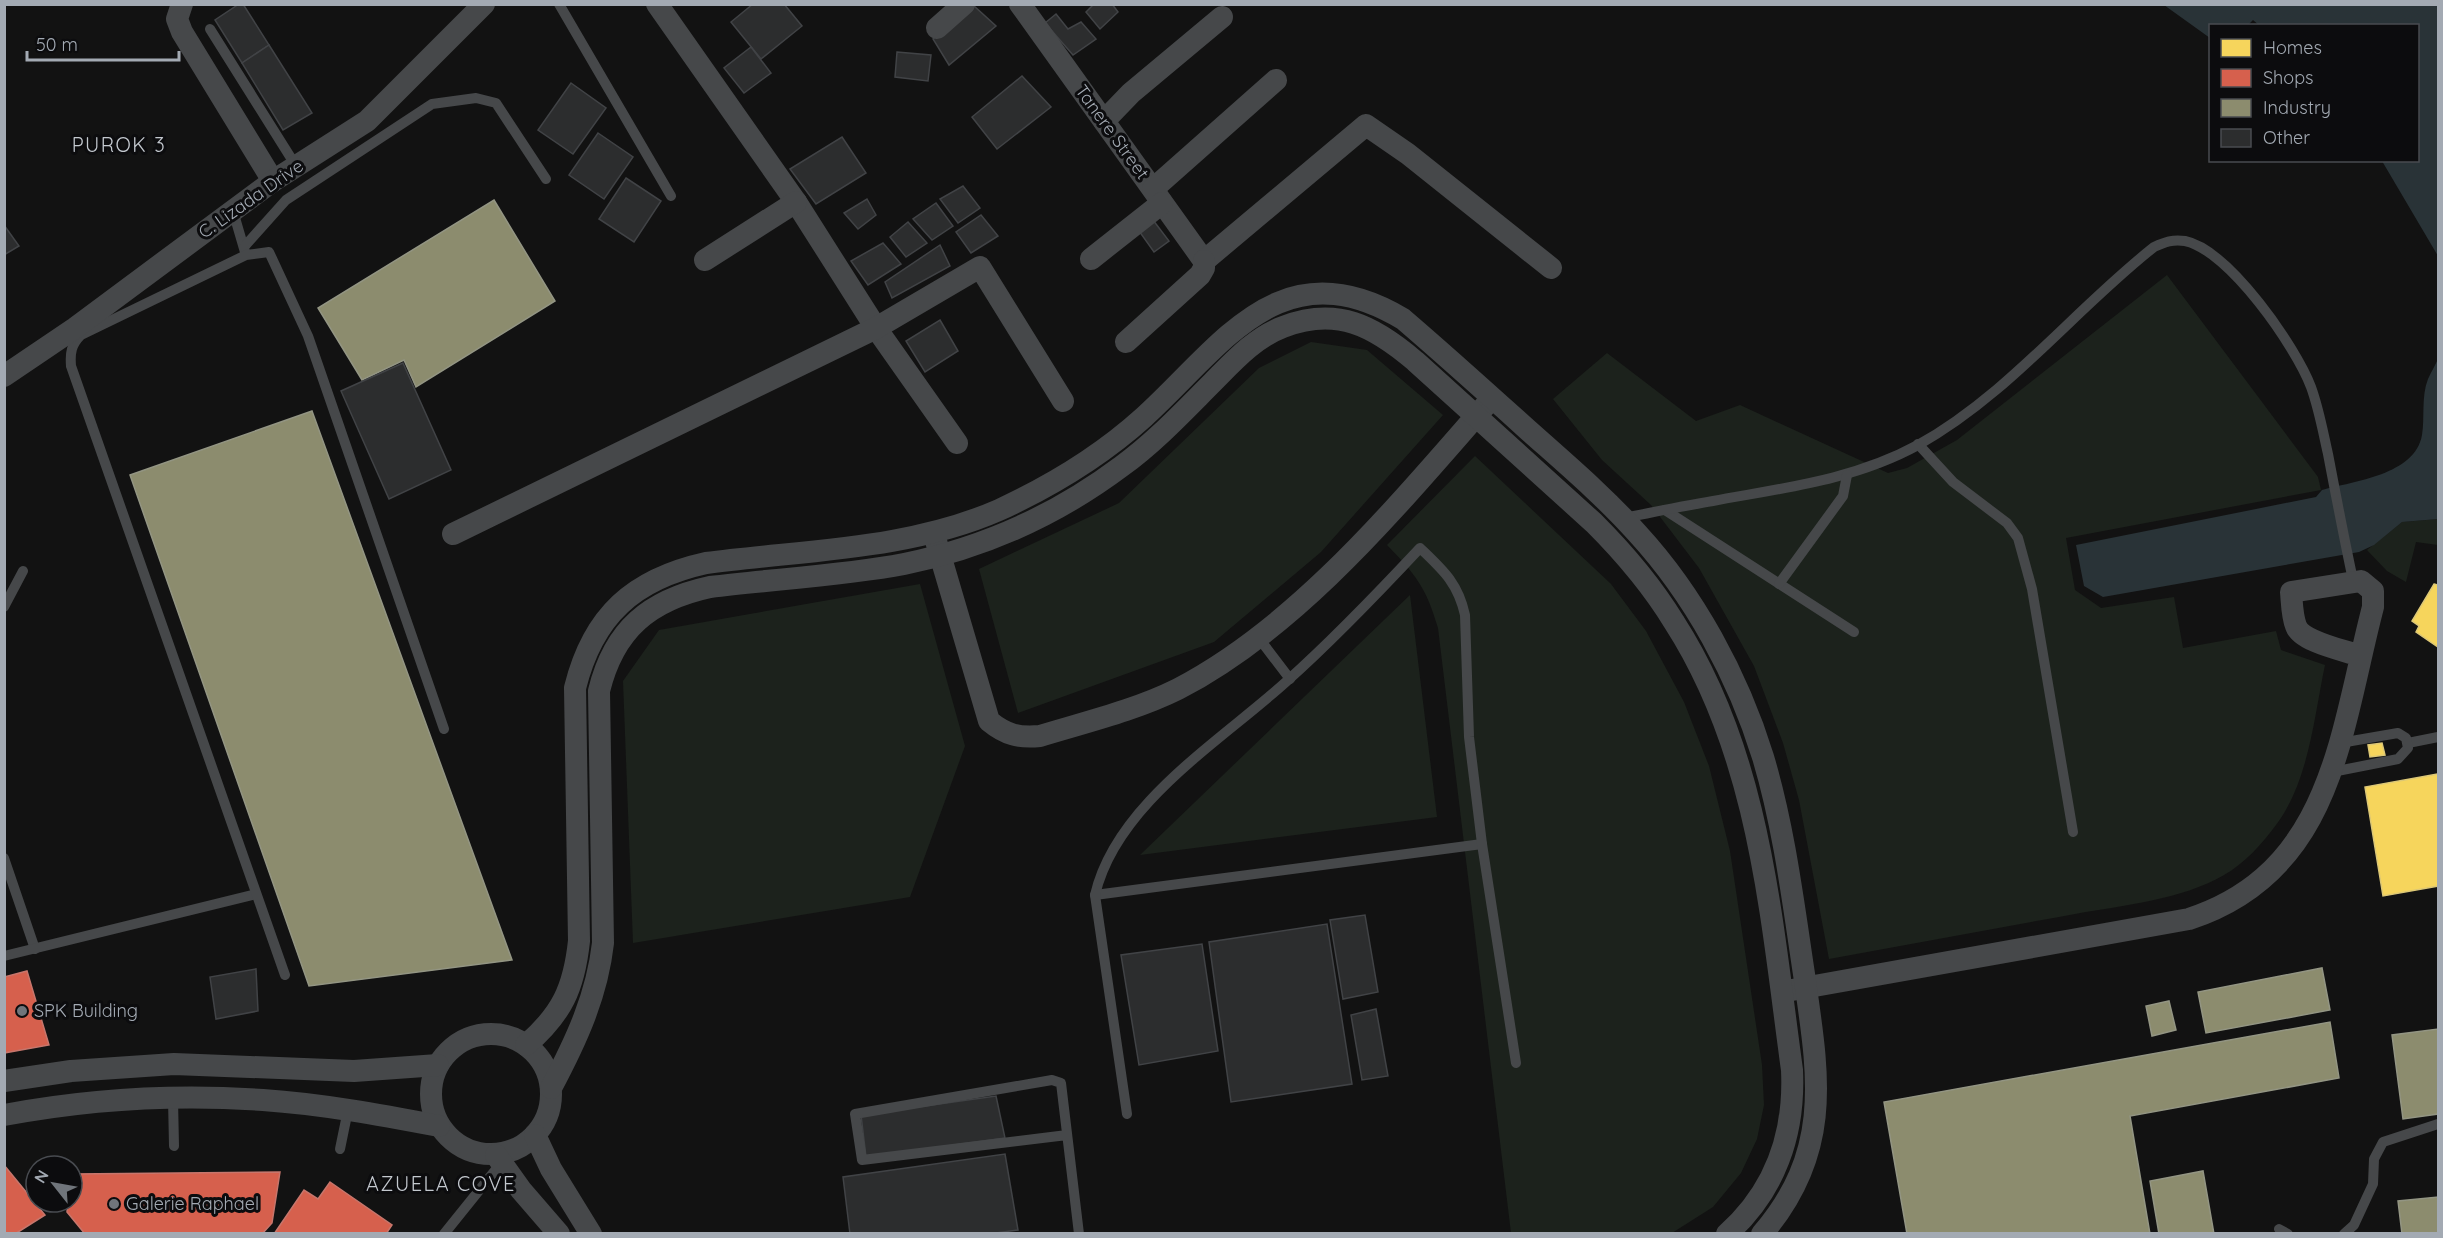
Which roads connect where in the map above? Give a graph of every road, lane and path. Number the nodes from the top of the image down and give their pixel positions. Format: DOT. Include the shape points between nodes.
graph roads {
  1 [pos="182,4"];
  2 [pos="484,4"];
  3 [pos="559,4"];
  4 [pos="657,4"];
  5 [pos="964,4"];
  6 [pos="1020,4"];
  7 [pos="1222,17"];
  8 [pos="937,28"];
  9 [pos="210,29"];
  10 [pos="1276,80"];
  11 [pos="1104,121"];
  12 [pos="296,166"];
  13 [pos="546,179"];
  14 [pos="273,181"];
  15 [pos="671,196"];
  16 [pos="1157,196"];
  17 [pos="796,202"];
  18 [pos="233,211"];
  19 [pos="245,251"];
  20 [pos="1091,259"];
  21 [pos="705,260"];
  22 [pos="1204,261"];
  23 [pos="1551,268"];
  24 [pos="876,328"];
  25 [pos="1126,342"];
  26 [pos="4,376"];
  27 [pos="1492,398"];
  28 [pos="1063,401"];
  29 [pos="1476,416"];
  30 [pos="957,442"];
  31 [pos="1918,444"];
  32 [pos="1847,475"];
  33 [pos="1665,510"];
  34 [pos="1624,518"];
  35 [pos="933,532"];
  36 [pos="453,534"];
  37 [pos="854,546"];
  38 [pos="940,555"];
  39 [pos="856,570"];
  40 [pos="23,571"];
  41 [pos="2353,580"];
  42 [pos="1779,584"];
  43 [pos="4,607"];
  44 [pos="1854,632"];
  45 [pos="1258,637"];
  46 [pos="2360,656"];
  47 [pos="1290,679"];
  48 [pos="444,729"];
  49 [pos="2439,737"];
  50 [pos="2340,743"];
  51 [pos="2408,743"];
  52 [pos="2332,772"];
  53 [pos="2073,832"];
  54 [pos="1482,844"];
  55 [pos="4,858"];
  56 [pos="256,894"];
  57 [pos="1095,895"];
  58 [pos="35,949"];
  59 [pos="4,956"];
  60 [pos="285,975"];
  61 [pos="1806,988"];
  62 [pos="1782,992"];
  63 [pos="526,1045"];
  64 [pos="1516,1063"];
  65 [pos="438,1065"];
  66 [pos="4,1082"];
  67 [pos="551,1088"];
  68 [pos="173,1099"];
  69 [pos="348,1110"];
  70 [pos="1127,1114"];
  71 [pos="7,1115"];
  72 [pos="2439,1124"];
  73 [pos="439,1125"];
  74 [pos="535,1135"];
  75 [pos="1067,1136"];
  76 [pos="174,1146"];
  77 [pos="340,1149"];
  78 [pos="502,1156"];
  79 [pos="444,1233"];
  80 [pos="559,1233"];
  81 [pos="591,1233"];
  82 [pos="1079,1233"];
  83 [pos="1727,1233"];
  84 [pos="1762,1233"];
  85 [pos="2344,1233"];
  1 -- 14 [label="street" via="177,19 182,32"];
  2 -- 12 [label="street, C. Lizada Drive" via="367,121"];
  3 -- 15 [label="lane"];
  4 -- 17 [label="street"];
  5 -- 8 [label="street"];
  6 -- 11 [label="street, Tanere Street"];
  7 -- 11 [label="street" via="1131,93"];
  9 -- 12 [label="lane"];
  10 -- 16 [label="street"];
  11 -- 16 [label="street, Tanere Street"];
  12 -- 14 [label="street, C. Lizada Drive"];
  13 -- 19 [label="lane" via="496,103 477,98 432,104 286,200"];
  14 -- 18 [label="street, C. Lizada Drive"];
  16 -- 20 [label="street"];
  16 -- 22 [label="street, Tanere Street"];
  17 -- 21 [label="street"];
  17 -- 24 [label="street"];
  18 -- 19 [label="lane"];
  18 -- 26 [label="street, C. Lizada Drive"];
  19 -- 48 [label="lane" via="269,252 308,336"];
  19 -- 56 [label="lane" via="81,335 70,352 71,366"];
  22 -- 23 [label="street" via="1366,125"];
  22 -- 25 [label="street" via="1200,274"];
  24 -- 28 [label="street" via="980,267"];
  24 -- 30 [label="street"];
  24 -- 36 [label="street"];
  27 -- 29 [label="street"];
  27 -- 34 [label="street"];
  27 -- 35 [label="street" via="1382,306 1358,297 1300,297 1250,316 1108,447 999,510"];
  29 -- 38 [label="street" via="1371,328 1352,321 1304,321 1263,336 1161,434 1078,495 1009,532"];
  29 -- 45 [label="street" via="1326,578"];
  29 -- 62 [label="street" via="1622,551 1675,622 1691,652 1739,763 1765,878"];
  31 -- 32 [label="lane"];
  31 -- 41 [label="lane" via="1997,387 2154,247 2170,240 2186,241 2204,248 2231,271 2271,319 2311,387"];
  31 -- 53 [label="lane" via="1953,482 2007,523 2018,538 2032,589"];
  32 -- 33 [label="lane"];
  32 -- 42 [label="lane" via="1843,496"];
  33 -- 34 [label="lane"];
  33 -- 42 [label="lane"];
  34 -- 61 [label="street" via="1696,609 1743,705 1777,812"];
  35 -- 37 [label="street"];
  35 -- 38 [label="street"];
  37 -- 39 [label="street"];
  37 -- 63 [label="street" via="717,561 676,570 626,597 597,633 580,665 575,688 579,941 576,972 555,1017"];
  38 -- 39 [label="street"];
  38 -- 45 [label="street" via="985,712 989,722 1009,735 1040,736 1149,701 1202,676"];
  39 -- 67 [label="street" via="684,593 642,615 612,652 599,691 603,931 599,978 580,1031"];
  40 -- 43 [label="lane"];
  41 -- 46 [label="street" via="2367,585 2374,599"];
  41 -- 46 [label="street" via="2291,592 2296,628 2307,638"];
  42 -- 44 [label="lane"];
  45 -- 47 [label="lane"];
  46 -- 50 [label="street"];
  47 -- 54 [label="lane" via="1420,548 1454,583 1465,615 1469,737"];
  47 -- 57 [label="lane" via="1173,778 1140,812 1100,871"];
  49 -- 51 [label="lane"];
  50 -- 51 [label="lane" via="2393,733 2403,734"];
  50 -- 52 [label="street"];
  51 -- 52 [label="lane" via="2406,753 2398,759"];
  52 -- 61 [label="street" via="2318,807 2269,875 2216,910 2189,919"];
  54 -- 57 [label="lane"];
  54 -- 64 [label="lane"];
  55 -- 58 [label="lane"];
  56 -- 58 [label="lane"];
  56 -- 60 [label="lane"];
  57 -- 70 [label="lane"];
  58 -- 59 [label="lane"];
  61 -- 62 [label="street"];
  61 -- 84 [label="street" via="1816,1068 1815,1128 1793,1189"];
  62 -- 83 [label="street" via="1792,1070 1791,1123 1767,1186"];
  63 -- 65 [label="street" via="500,1034 485,1034 458,1044"];
  63 -- 67 [label="street" via="543,1064"];
  65 -- 66 [label="street" via="354,1071 174,1064 71,1071"];
  65 -- 73 [label="street" via="431,1095"];
  66 -- 71 [label="street"];
  67 -- 74 [label="street" via="548,1114"];
  68 -- 69 [label="street" via="262,1100"];
  68 -- 71 [label="street" via="74,1104"];
  68 -- 76 [label="lane"];
  69 -- 73 [label="street"];
  69 -- 77 [label="lane"];
  72 -- 85 [label="lane" via="2383,1142 2374,1159 2373,1184 2354,1225"];
  73 -- 78 [label="street" via="447,1136 469,1151"];
  74 -- 78 [label="street"];
  74 -- 81 [label="street"];
  75 -- 75 [label="lane" via="862,1160 855,1114 1052,1080 1061,1083"];
  75 -- 82 [label="lane"];
  78 -- 79 [label="lane"];
  78 -- 80 [label="street"];
}
